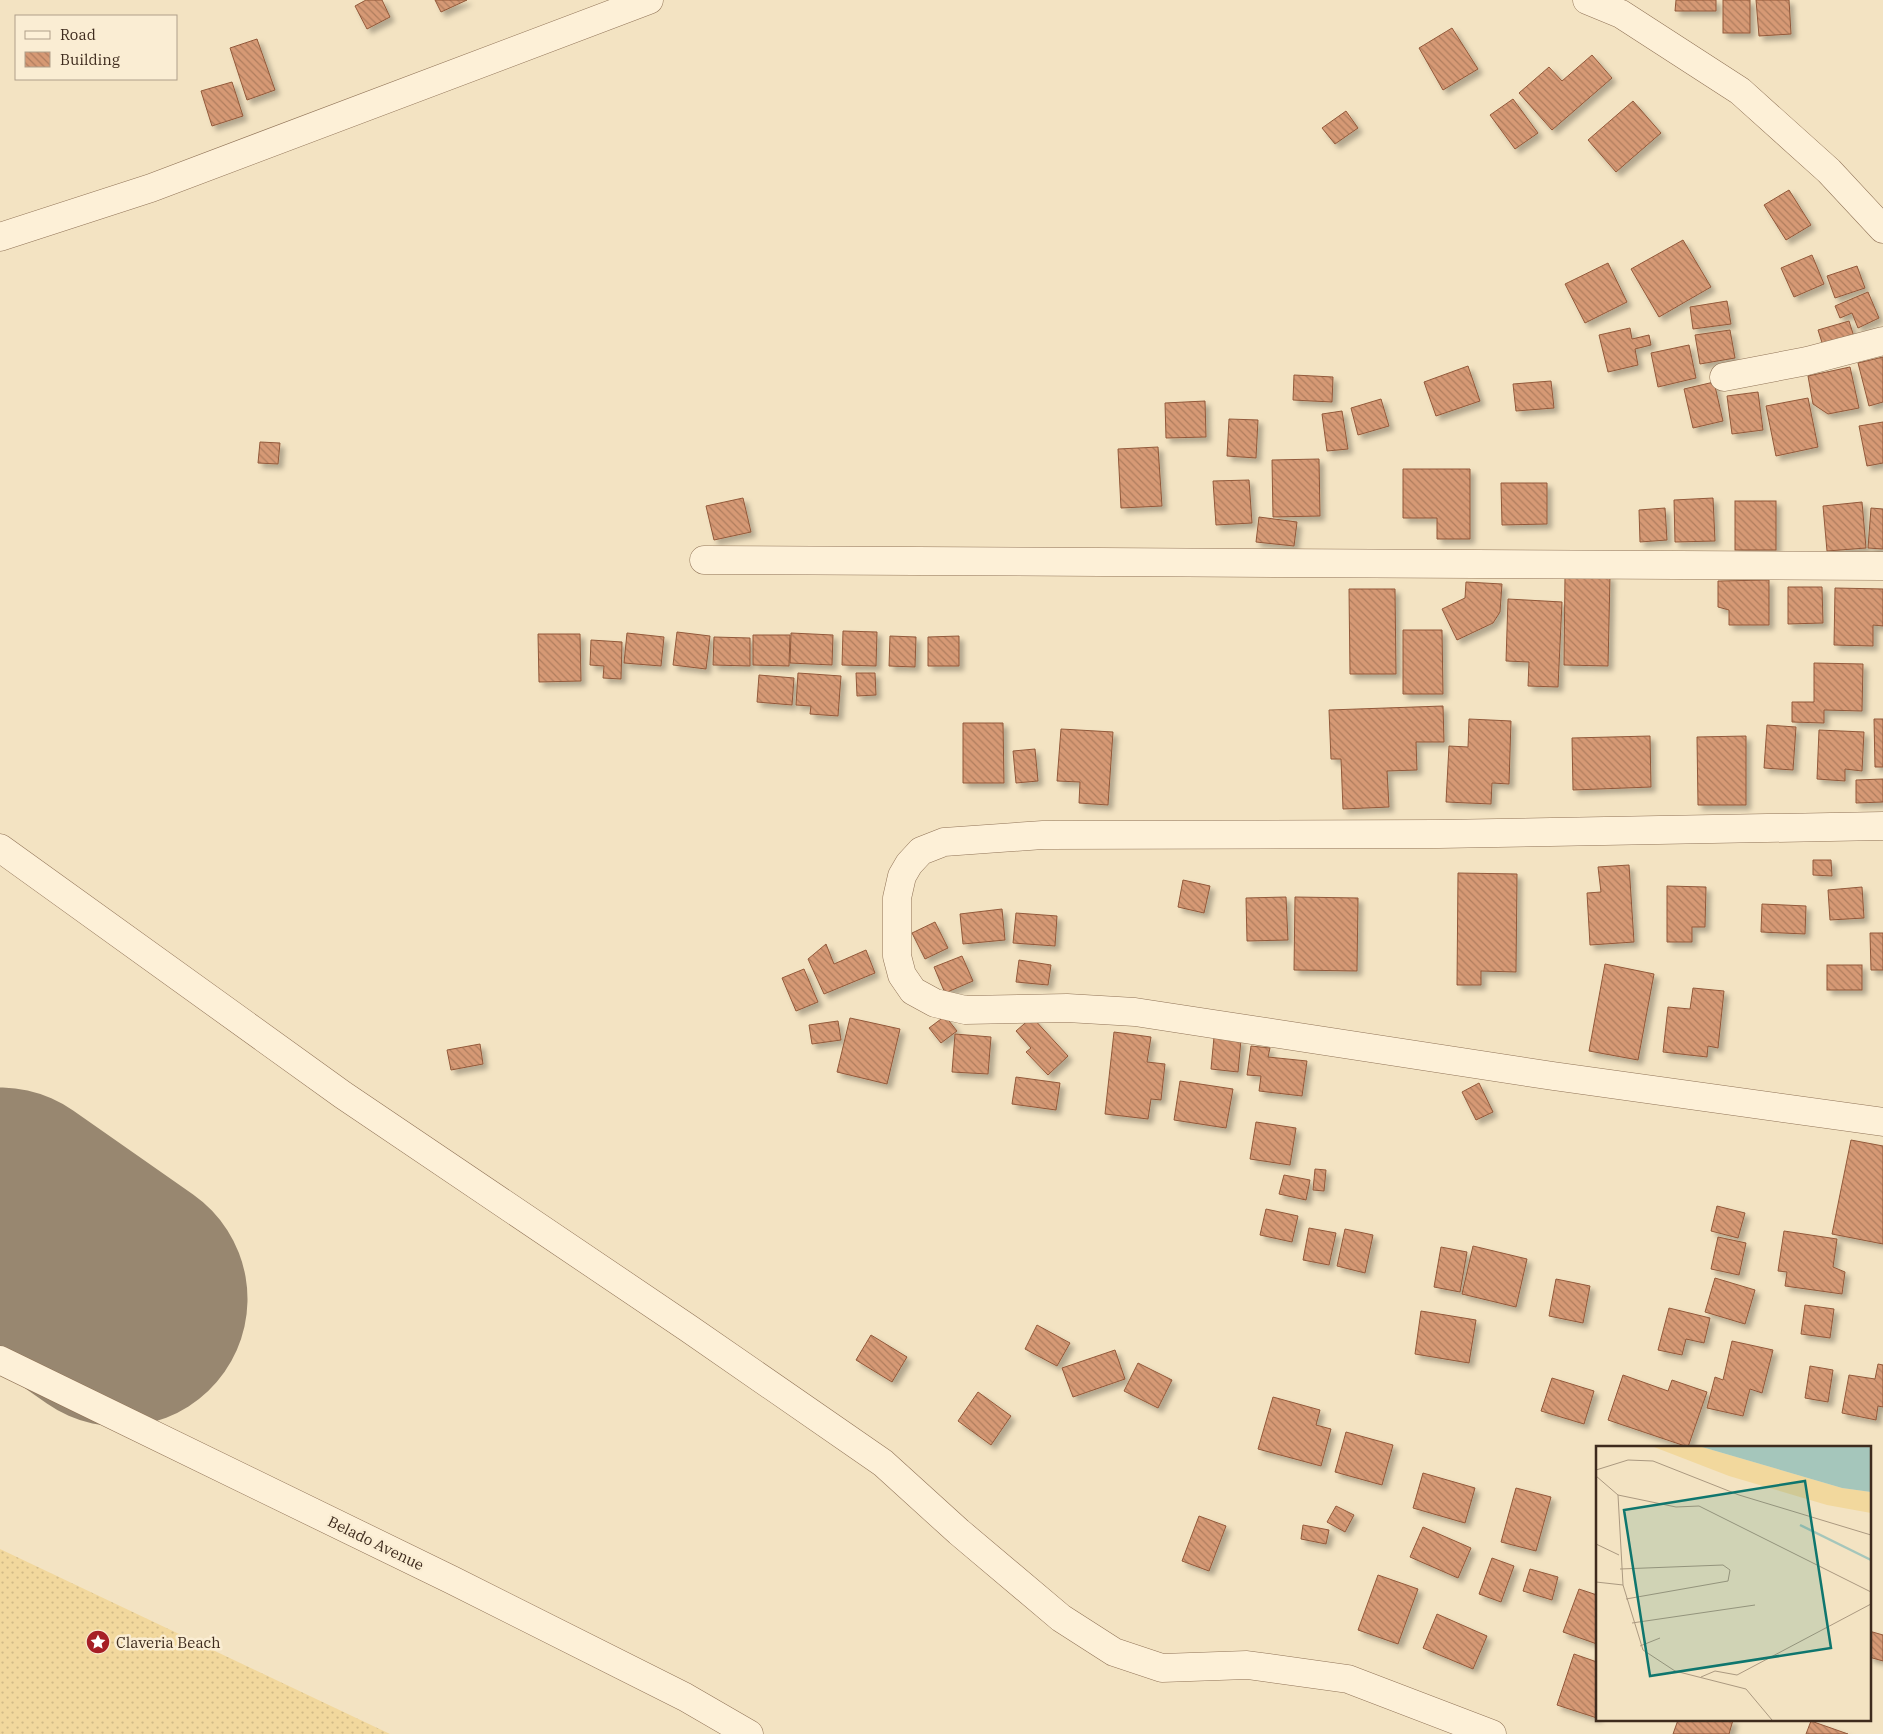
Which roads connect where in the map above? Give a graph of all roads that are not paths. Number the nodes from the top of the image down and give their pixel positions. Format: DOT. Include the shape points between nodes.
graph roads {
  1 [pos="649,0"];
  2 [pos="1587,0"];
  3 [pos="1883,229"];
  4 [pos="0,237"];
  5 [pos="1883,341"];
  6 [pos="1724,378"];
  7 [pos="704,560"];
  8 [pos="1883,566"];
  9 [pos="1883,826"];
  10 [pos="0,848"];
  11 [pos="1883,1122"];
  12 [pos="0,1360"];
  13 [pos="749,1734"];
  14 [pos="1492,1734"];
  1 -- 4 [label="street" via="160,185"];
  2 -- 3 [label="street" via="1621,14 1740,91 1829,171"];
  5 -- 6 [label="street"];
  7 -- 8 [label="street"];
  9 -- 11 [label="street" via="1439,834 1042,834 944,842 921,851 902,876 897,898 897,956 902,975 913,991 935,1003 965,1010 1067,1008 1135,1012 1553,1076"];
  10 -- 14 [label="street" via="343,1095 883,1463 1061,1618 1114,1652 1162,1668 1247,1665 1348,1678"];
  12 -- 13 [label="street, Belado Avenue" via="452,1580"];
}
